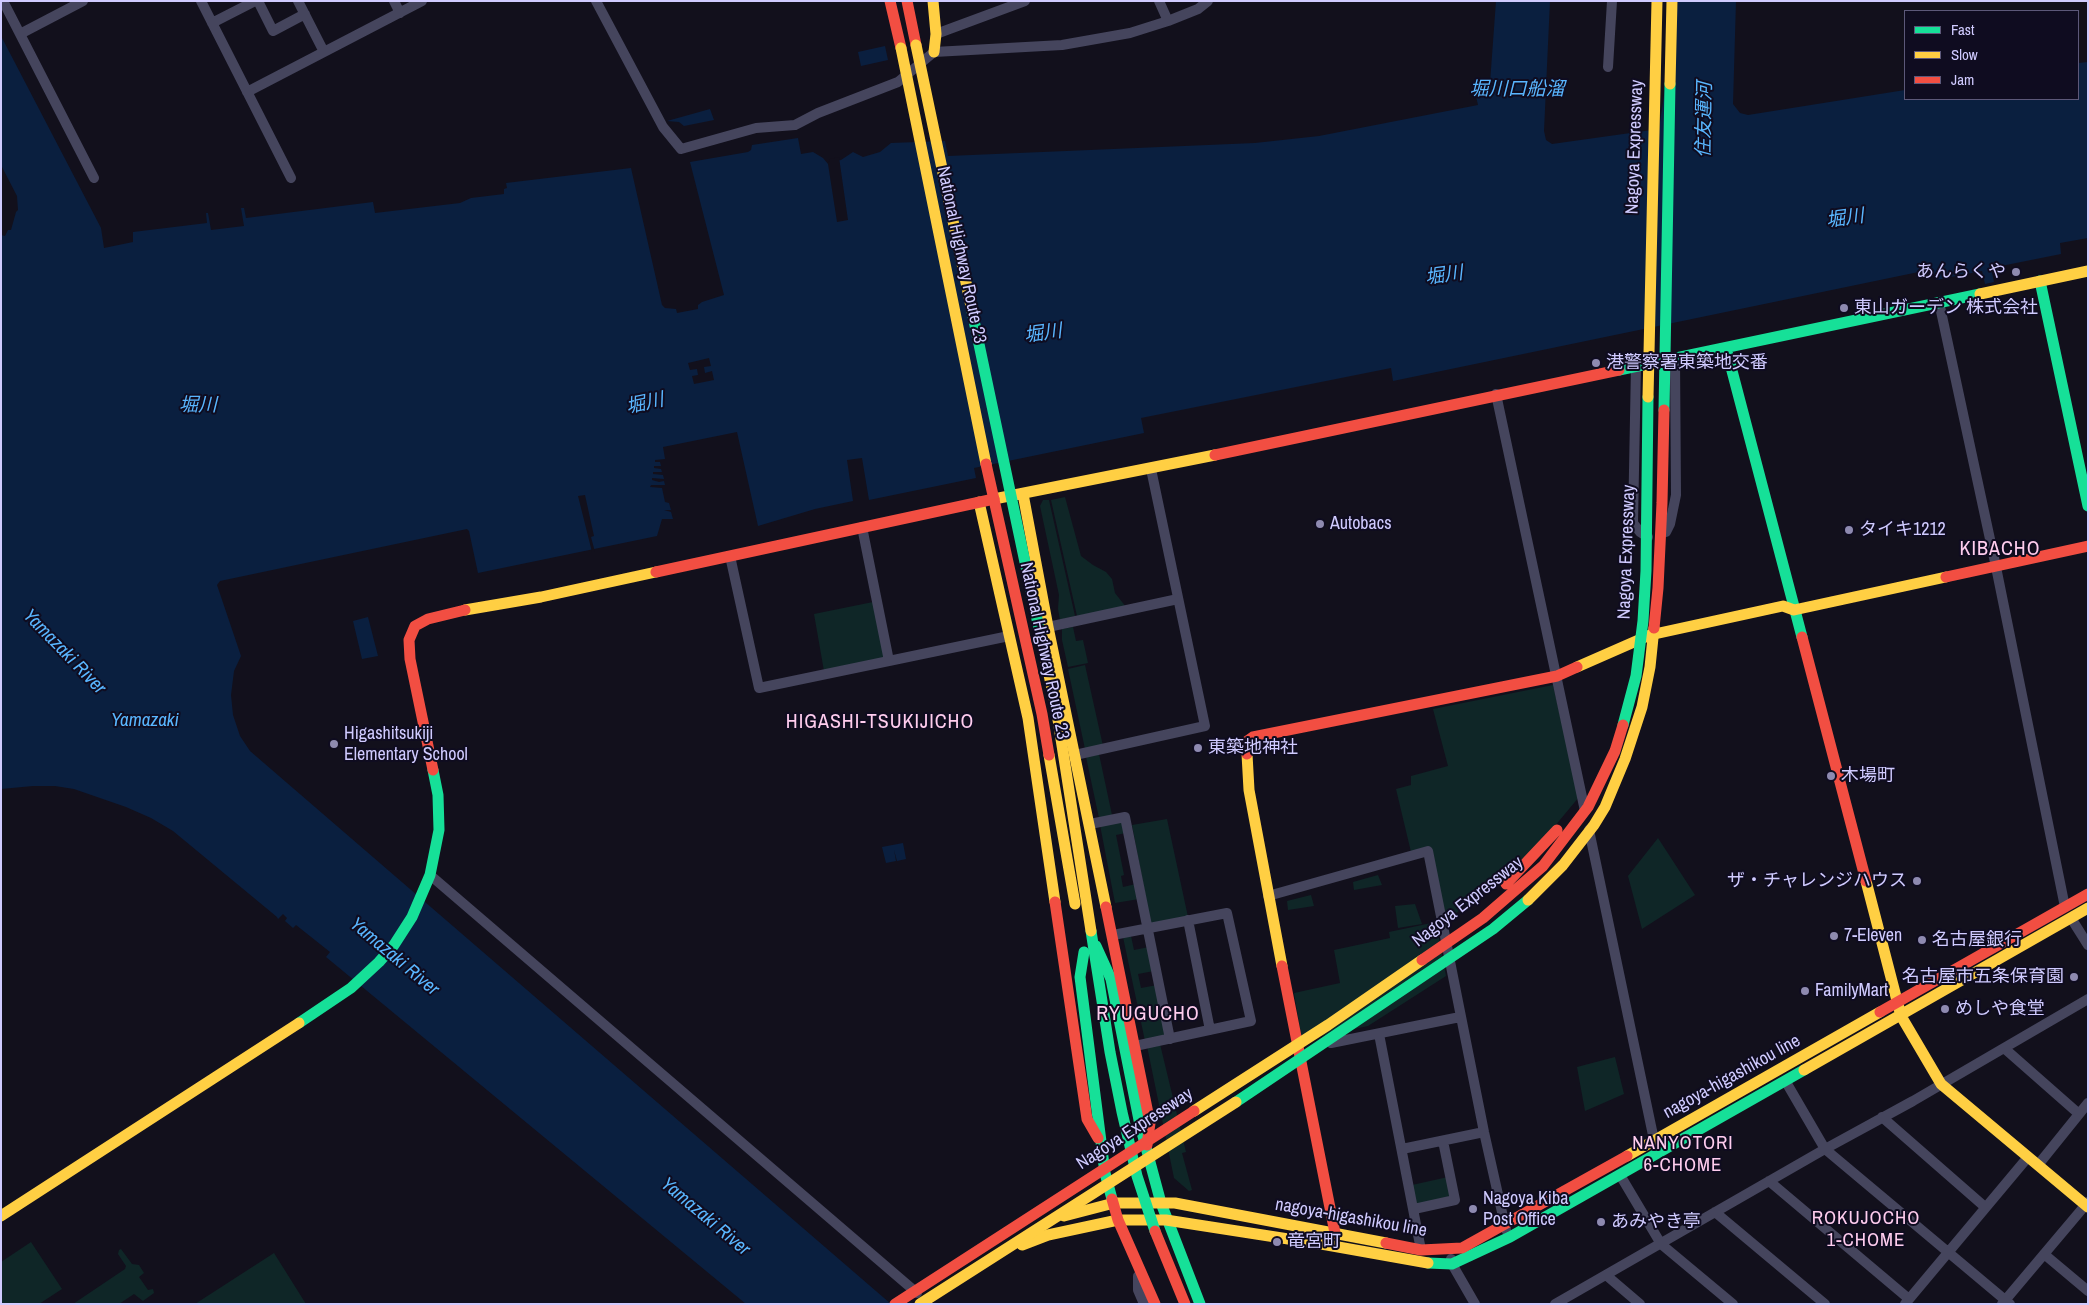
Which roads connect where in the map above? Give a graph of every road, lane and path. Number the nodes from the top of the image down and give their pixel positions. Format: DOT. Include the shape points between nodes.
graph roads {
  1 [pos="3,1"];
  2 [pos="83,1"];
  3 [pos="201,1"];
  4 [pos="256,1"];
  5 [pos="298,1"];
  6 [pos="394,1"];
  7 [pos="422,1"];
  8 [pos="596,1"];
  9 [pos="907,1"];
  10 [pos="933,1"];
  11 [pos="1025,1"];
  12 [pos="1159,1"];
  13 [pos="1208,1"];
  14 [pos="1612,1"];
  15 [pos="1672,1"];
  16 [pos="890,4"];
  17 [pos="1660,4"];
  18 [pos="998,6"];
  19 [pos="910,7"];
  20 [pos="400,13"];
  21 [pos="305,14"];
  22 [pos="1168,21"];
  23 [pos="212,23"];
  24 [pos="20,34"];
  25 [pos="936,34"];
  26 [pos="324,52"];
  27 [pos="934,52"];
  28 [pos="1608,67"];
  29 [pos="247,92"];
  30 [pos="94,178"];
  31 [pos="291,178"];
  32 [pos="2088,271"];
  33 [pos="2040,281"];
  34 [pos="1939,302"];
  35 [pos="1726,348"];
  36 [pos="1675,358"];
  37 [pos="1636,365"];
  38 [pos="1496,394"];
  39 [pos="1151,469"];
  40 [pos="1654,472"];
  41 [pos="2085,479"];
  42 [pos="1023,494"];
  43 [pos="979,502"];
  44 [pos="2088,506"];
  45 [pos="862,528"];
  46 [pos="1654,536"];
  47 [pos="2088,546"];
  48 [pos="730,556"];
  49 [pos="1996,567"];
  50 [pos="1178,599"];
  51 [pos="1794,610"];
  52 [pos="1048,624"];
  53 [pos="1009,633"];
  54 [pos="1647,636"];
  55 [pos="889,661"];
  56 [pos="1556,676"];
  57 [pos="1634,710"];
  58 [pos="1075,756"];
  59 [pos="1090,824"];
  60 [pos="1581,861"];
  61 [pos="430,875"];
  62 [pos="2088,894"];
  63 [pos="1268,896"];
  64 [pos="1485,901"];
  65 [pos="1536,908"];
  66 [pos="2065,908"];
  67 [pos="2088,908"];
  68 [pos="1471,912"];
  69 [pos="2072,918"];
  70 [pos="1523,919"];
  71 [pos="1188,920"];
  72 [pos="1148,928"];
  73 [pos="1113,935"];
  74 [pos="1092,936"];
  75 [pos="1503,936"];
  76 [pos="2088,945"];
  77 [pos="1481,951"];
  78 [pos="1084,952"];
  79 [pos="1466,962"];
  80 [pos="1444,978"];
  81 [pos="2088,999"];
  82 [pos="1897,1003"];
  83 [pos="1901,1016"];
  84 [pos="1460,1017"];
  85 [pos="1378,1022"];
  86 [pos="1328,1025"];
  87 [pos="1210,1030"];
  88 [pos="1379,1034"];
  89 [pos="1170,1039"];
  90 [pos="1135,1046"];
  91 [pos="1299,1048"];
  92 [pos="2004,1048"];
  93 [pos="1786,1082"];
  94 [pos="1941,1084"];
  95 [pos="1108,1100"];
  96 [pos="1240,1100"];
  97 [pos="2088,1103"];
  98 [pos="2079,1114"];
  99 [pos="1882,1117"];
  100 [pos="1484,1132"];
  101 [pos="1654,1140"];
  102 [pos="1443,1141"];
  103 [pos="1117,1144"];
  104 [pos="1102,1145"];
  105 [pos="1146,1149"];
  106 [pos="1402,1149"];
  107 [pos="1825,1149"];
  108 [pos="2028,1157"];
  109 [pos="2038,1165"];
  110 [pos="1620,1175"];
  111 [pos="1769,1181"];
  112 [pos="1114,1203"];
  113 [pos="1161,1204"];
  114 [pos="2087,1205"];
  115 [pos="1985,1207"];
  116 [pos="1414,1209"];
  117 [pos="1714,1212"];
  118 [pos="1,1216"];
  119 [pos="1118,1220"];
  120 [pos="1166,1220"];
  121 [pos="1507,1231"];
  122 [pos="1335,1233"];
  123 [pos="1144,1236"];
  124 [pos="1660,1244"];
  125 [pos="1421,1250"];
  126 [pos="1450,1250"];
  127 [pos="1948,1252"];
  128 [pos="2044,1254"];
  129 [pos="1452,1264"];
  130 [pos="1184,1265"];
  131 [pos="1138,1269"];
  132 [pos="1606,1275"];
  133 [pos="2088,1291"];
  134 [pos="918,1300"];
  135 [pos="1907,1302"];
  136 [pos="2006,1302"];
  137 [pos="895,1304"];
  138 [pos="901,1304"];
  139 [pos="1144,1304"];
  140 [pos="1155,1304"];
  141 [pos="1186,1304"];
  142 [pos="1200,1304"];
  143 [pos="1208,1304"];
  144 [pos="1476,1304"];
  145 [pos="1555,1304"];
  146 [pos="1640,1304"];
  147 [pos="1733,1304"];
  148 [pos="1825,1304"];
  1 -- 24 [label="street"];
  2 -- 24 [label="street"];
  3 -- 23 [label="street"];
  4 -- 21 [label="street" via="273,31"];
  4 -- 23 [label="street"];
  5 -- 21 [label="street"];
  6 -- 20 [label="street"];
  7 -- 20 [label="street"];
  8 -- 27 [label="street" via="663,127 680,149 756,128 795,125 898,82"];
  9 -- 19 [label="main road, National Highway Route 23"];
  10 -- 25 [label="main road"];
  11 -- 18 [label="street"];
  12 -- 22 [label="street"];
  13 -- 22 [label="street" via="1198,9"];
  14 -- 28 [label="street"];
  15 -- 96 [label="main road, Nagoya Expressway, bridge" via="1658,588 1642,707 1625,759 1594,825 1563,865 1525,903 1493,929"];
  16 -- 78 [label="main road, National Highway Route 23, bridge" via="999,528 1042,714"];
  17 -- 86 [label="main road, Nagoya Expressway, bridge" via="1650,255 1646,571 1636,676 1615,751 1598,789 1577,823 1543,866 1483,918"];
  18 -- 25 [label="street"];
  19 -- 74 [label="main road, National Highway Route 23, bridge" via="1056,708"];
  20 -- 26 [label="street"];
  21 -- 26 [label="street"];
  22 -- 27 [label="street" via="1130,33 1062,45"];
  23 -- 29 [label="street"];
  24 -- 30 [label="street"];
  25 -- 27 [label="main road"];
  26 -- 29 [label="street"];
  29 -- 31 [label="street"];
  32 -- 33 [label="main road"];
  33 -- 34 [label="main road"];
  33 -- 41 [label="main road"];
  34 -- 35 [label="main road"];
  34 -- 49 [label="street"];
  35 -- 36 [label="main road"];
  35 -- 51 [label="main road"];
  36 -- 37 [label="main road"];
  36 -- 46 [label="street" via="1676,494 1666,532"];
  37 -- 38 [label="main road"];
  37 -- 46 [label="street" via="1633,522 1640,532"];
  38 -- 39 [label="main road"];
  38 -- 56 [label="street"];
  39 -- 42 [label="main road"];
  39 -- 50 [label="street"];
  40 -- 46 [label="main road"];
  41 -- 44 [label="main road"];
  42 -- 43 [label="main road"];
  42 -- 52 [label="main road"];
  43 -- 45 [label="main road"];
  43 -- 53 [label="main road"];
  45 -- 48 [label="main road"];
  45 -- 55 [label="street"];
  46 -- 54 [label="main road"];
  47 -- 49 [label="main road"];
  48 -- 55 [label="street" via="759,688"];
  48 -- 61 [label="main road" via="541,597 453,612 416,626 409,640 410,660 438,795 439,830"];
  49 -- 51 [label="main road"];
  49 -- 66 [label="street"];
  50 -- 52 [label="street"];
  50 -- 58 [label="street" via="1204,726"];
  51 -- 54 [label="main road" via="1782,606"];
  51 -- 82 [label="main road"];
  52 -- 53 [label="street"];
  52 -- 58 [label="main road"];
  53 -- 55 [label="street"];
  53 -- 104 [label="main road" via="1028,718 1087,1118"];
  54 -- 56 [label="main road"];
  54 -- 57 [label="main road"];
  56 -- 63 [label="main road" via="1253,737 1246,742 1249,790"];
  56 -- 101 [label="street"];
  57 -- 60 [label="main road, bridge" via="1610,808 1596,842"];
  57 -- 64 [label="main road, bridge" via="1614,752 1570,815 1527,864"];
  58 -- 59 [label="main road"];
  59 -- 72 [label="street" via="1125,817"];
  59 -- 73 [label="main road"];
  61 -- 118 [label="main road" via="412,917 394,945 351,988"];
  61 -- 134 [label="street"];
  62 -- 66 [label="main road, nagoya-higashikou line"];
  63 -- 84 [label="street" via="1428,851"];
  63 -- 91 [label="main road"];
  65 -- 70 [label="main road"];
  66 -- 82 [label="main road, nagoya-higashikou line"];
  67 -- 69 [label="main road, nagoya-higashikou line"];
  68 -- 86 [label="main road" via="1338,1009"];
  69 -- 76 [label="street"];
  69 -- 83 [label="main road, nagoya-higashikou line"];
  71 -- 72 [label="street"];
  71 -- 87 [label="street"];
  71 -- 87 [label="street" via="1227,913 1251,1021"];
  72 -- 73 [label="street"];
  72 -- 89 [label="street"];
  73 -- 90 [label="main road"];
  74 -- 105 [label="main road" via="1111,979"];
  74 -- 141 [label="main road, National Highway Route 23, bridge" via="1110,1052 1136,1176 1156,1236"];
  75 -- 77 [label="main road"];
  78 -- 95 [label="main road, National Highway Route 23"];
  78 -- 104 [label="main road" via="1080,977"];
  79 -- 80 [label="main road"];
  81 -- 92 [label="street"];
  82 -- 83 [label="main road"];
  82 -- 101 [label="main road, nagoya-higashikou line"];
  83 -- 93 [label="main road, nagoya-higashikou line"];
  83 -- 94 [label="main road"];
  84 -- 88 [label="street"];
  84 -- 100 [label="street"];
  85 -- 96 [label="main road" via="1259,1098"];
  86 -- 137 [label="main road, Nagoya Expressway, bridge"];
  87 -- 89 [label="street"];
  88 -- 91 [label="street"];
  88 -- 106 [label="street"];
  89 -- 90 [label="street"];
  90 -- 105 [label="main road" via="1150,1123"];
  91 -- 122 [label="main road"];
  92 -- 94 [label="street"];
  92 -- 98 [label="street"];
  93 -- 107 [label="street"];
  93 -- 110 [label="main road, nagoya-higashikou line"];
  94 -- 99 [label="street"];
  94 -- 108 [label="main road"];
  96 -- 134 [label="main road, Nagoya Expressway, bridge"];
  97 -- 98 [label="street"];
  98 -- 109 [label="street"];
  99 -- 107 [label="street"];
  99 -- 115 [label="street"];
  100 -- 102 [label="street"];
  100 -- 121 [label="street"];
  101 -- 121 [label="main road, nagoya-higashikou line"];
  102 -- 106 [label="street"];
  102 -- 116 [label="street" via="1455,1200"];
  103 -- 123 [label="main road, bridge"];
  104 -- 112 [label="main road" via="1105,1172"];
  105 -- 113 [label="main road"];
  106 -- 116 [label="street"];
  107 -- 111 [label="street"];
  107 -- 127 [label="street"];
  108 -- 109 [label="main road"];
  108 -- 115 [label="street"];
  109 -- 114 [label="main road"];
  110 -- 121 [label="main road, nagoya-higashikou line"];
  110 -- 124 [label="street"];
  111 -- 117 [label="street"];
  111 -- 135 [label="street"];
  112 -- 113 [label="main road, nagoya-higashikou line"];
  112 -- 119 [label="main road"];
  112 -- 134 [label="main road, nagoya-higashikou line" via="1039,1223 984,1252"];
  113 -- 120 [label="main road"];
  113 -- 122 [label="main road, nagoya-higashikou line" via="1182,1204"];
  114 -- 128 [label="street"];
  115 -- 127 [label="street"];
  116 -- 125 [label="street"];
  117 -- 124 [label="street"];
  117 -- 148 [label="street"];
  119 -- 120 [label="main road, nagoya-higashikou line"];
  119 -- 131 [label="main road"];
  119 -- 134 [label="main road, nagoya-higashikou line" via="1048,1235 990,1256"];
  120 -- 129 [label="main road, nagoya-higashikou line" via="1421,1263"];
  120 -- 130 [label="main road"];
  121 -- 126 [label="main road, nagoya-higashikou line"];
  121 -- 129 [label="main road, nagoya-higashikou line" via="1468,1258"];
  122 -- 125 [label="main road, nagoya-higashikou line"];
  124 -- 132 [label="street"];
  124 -- 147 [label="street"];
  125 -- 126 [label="main road, nagoya-higashikou line"];
  126 -- 129 [label="street"];
  127 -- 135 [label="street"];
  127 -- 136 [label="street"];
  128 -- 133 [label="street"];
  128 -- 136 [label="street"];
  129 -- 144 [label="street"];
  130 -- 142 [label="main road"];
  130 -- 143 [label="main road"];
  131 -- 139 [label="street" via="1138,1290"];
  131 -- 140 [label="main road"];
  132 -- 145 [label="street"];
  132 -- 146 [label="street"];
  134 -- 138 [label="main road, nagoya-higashikou line, bridge"];
}
